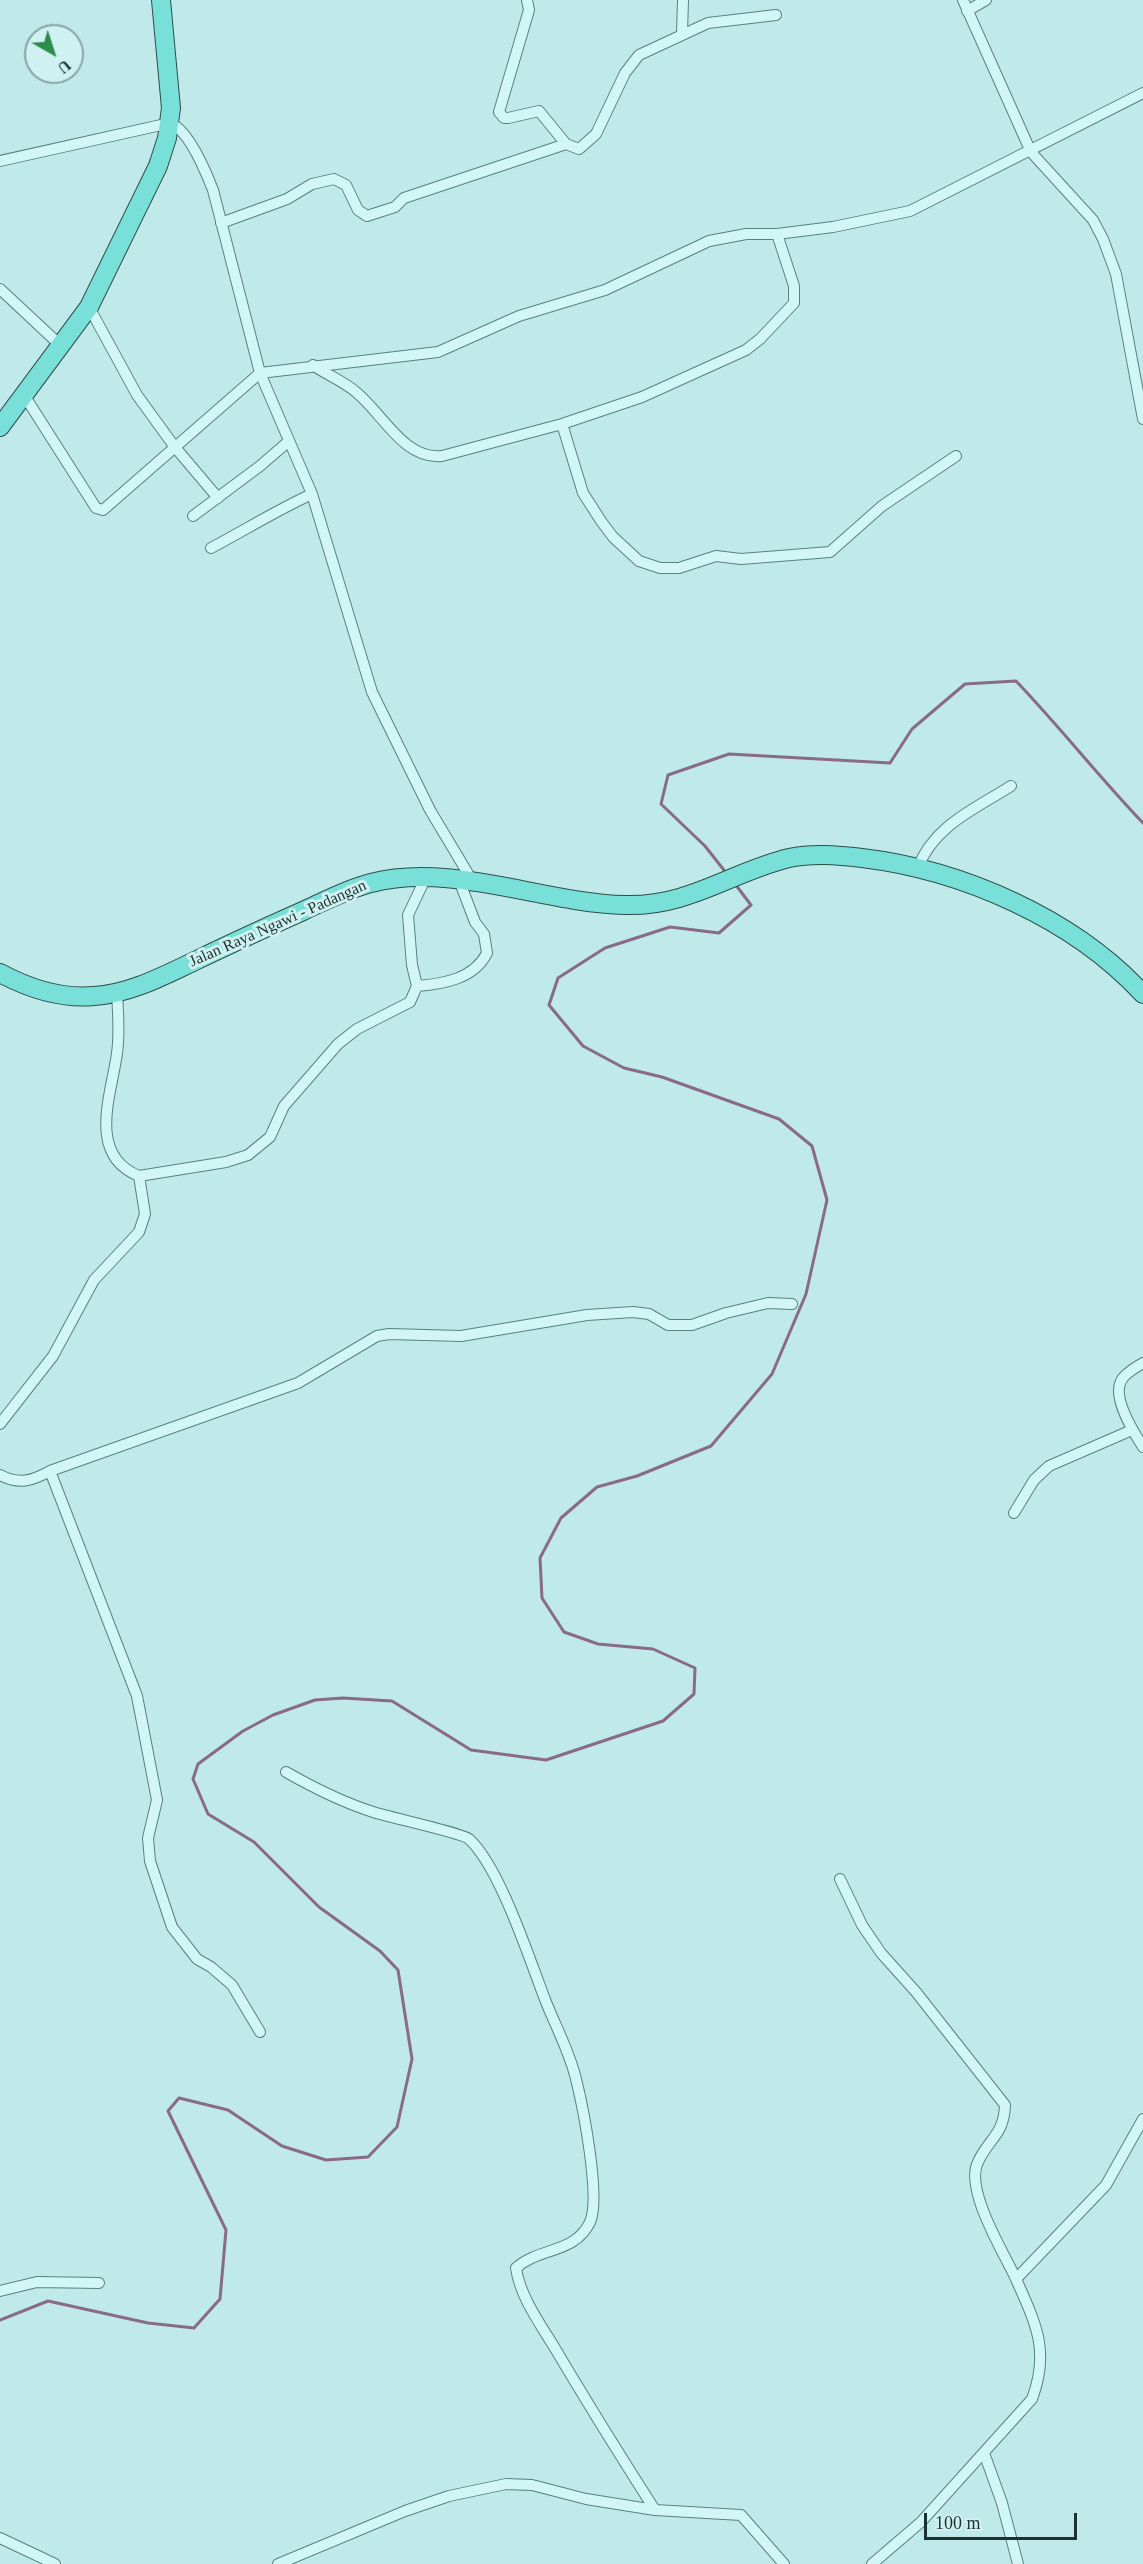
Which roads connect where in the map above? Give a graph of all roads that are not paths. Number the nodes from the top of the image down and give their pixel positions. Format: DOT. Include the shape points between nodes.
graph roads {
  1 [pos="161,0"];
  2 [pos="527,0"];
  3 [pos="683,0"];
  4 [pos="986,0"];
  5 [pos="965,5"];
  6 [pos="776,15"];
  7 [pos="682,33"];
  8 [pos="1143,93"];
  9 [pos="170,123"];
  10 [pos="566,144"];
  11 [pos="1031,152"];
  12 [pos="0,160"];
  13 [pos="222,223"];
  14 [pos="777,234"];
  15 [pos="0,289"];
  16 [pos="89,307"];
  17 [pos="60,345"];
  18 [pos="313,365"];
  19 [pos="260,373"];
  20 [pos="24,395"];
  21 [pos="1143,419"];
  22 [pos="562,424"];
  23 [pos="0,427"];
  24 [pos="289,441"];
  25 [pos="174,446"];
  26 [pos="956,456"];
  27 [pos="312,494"];
  28 [pos="218,498"];
  29 [pos="192,516"];
  30 [pos="211,548"];
  31 [pos="1011,786"];
  32 [pos="918,867"];
  33 [pos="426,877"];
  34 [pos="466,882"];
  35 [pos="0,972"];
  36 [pos="417,986"];
  37 [pos="117,993"];
  38 [pos="1143,994"];
  39 [pos="140,1176"];
  40 [pos="792,1304"];
  41 [pos="1143,1363"];
  42 [pos="0,1424"];
  43 [pos="1132,1430"];
  44 [pos="1143,1447"];
  45 [pos="50,1471"];
  46 [pos="0,1475"];
  47 [pos="1014,1513"];
  48 [pos="286,1772"];
  49 [pos="840,1879"];
  50 [pos="260,2032"];
  51 [pos="1143,2119"];
  52 [pos="1016,2279"];
  53 [pos="99,2283"];
  54 [pos="0,2291"];
  55 [pos="984,2453"];
  56 [pos="655,2510"];
  57 [pos="0,2538"];
  58 [pos="55,2564"];
  59 [pos="278,2564"];
  60 [pos="784,2564"];
  61 [pos="872,2564"];
  62 [pos="1018,2564"];
  1 -- 9 [label="highway" via="171,94"];
  2 -- 10 [label="street" via="529,10 499,112 508,118 539,111"];
  3 -- 7 [label="street"];
  4 -- 5 [label="street"];
  5 -- 11 [label="street"];
  6 -- 7 [label="street" via="708,23"];
  7 -- 10 [label="street" via="631,63 590,142 579,149"];
  8 -- 11 [label="street"];
  9 -- 12 [label="street"];
  9 -- 13 [label="street" via="183,133 207,174"];
  9 -- 16 [label="highway" via="158,166"];
  10 -- 13 [label="street" via="404,198 394,207 367,216 358,210 346,184 334,179 312,184 287,199"];
  11 -- 14 [label="street" via="910,211"];
  11 -- 21 [label="street" via="1088,213 1103,239 1116,274"];
  13 -- 19 [label="street"];
  14 -- 18 [label="street" via="746,234 709,241 605,290 519,316 450,348"];
  14 -- 22 [label="street" via="794,286 794,303 760,339 746,350 642,397"];
  15 -- 17 [label="street"];
  16 -- 17 [label="highway"];
  16 -- 25 [label="street" via="125,377"];
  17 -- 20 [label="highway"];
  18 -- 19 [label="street"];
  18 -- 22 [label="street" via="356,392 422,456 442,456"];
  19 -- 24 [label="street"];
  19 -- 25 [label="street"];
  20 -- 23 [label="highway"];
  20 -- 25 [label="street" via="99,510"];
  22 -- 26 [label="street" via="583,493 601,521 639,561 660,568 679,568 716,556 741,559 830,552 882,506"];
  24 -- 27 [label="street"];
  24 -- 28 [label="street"];
  25 -- 28 [label="street"];
  27 -- 30 [label="street"];
  27 -- 34 [label="street" via="372,692"];
  28 -- 29 [label="street"];
  31 -- 32 [label="street" via="946,828 924,852"];
  32 -- 34 [label="highway, Jalan Raya Ngawi - Padangan" via="836,855 807,855 667,903 627,906 565,900"];
  32 -- 38 [label="highway, Jalan Raya Ngawi - Padangan" via="1020,904 1086,945"];
  33 -- 34 [label="highway, Jalan Raya Ngawi - Padangan"];
  33 -- 36 [label="street" via="408,915"];
  33 -- 37 [label="highway, Jalan Raya Ngawi - Padangan" via="386,879 357,887 175,971"];
  34 -- 36 [label="street" via="487,952 478,965 455,979"];
  35 -- 37 [label="highway, Jalan Raya Ngawi - Padangan" via="27,986 56,993"];
  36 -- 39 [label="street" via="414,997 405,1006 357,1029 338,1044 288,1101 274,1132 254,1151 226,1162"];
  37 -- 39 [label="street" via="119,1041 107,1096 108,1129 117,1161"];
  39 -- 42 [label="street" via="145,1214 139,1232 94,1280 52,1356"];
  40 -- 45 [label="street" via="768,1303 692,1325 668,1325 649,1314 633,1312 587,1315 461,1336 377,1336 298,1383"];
  41 -- 43 [label="street" via="1121,1379 1118,1389"];
  43 -- 44 [label="street"];
  43 -- 47 [label="street" via="1049,1466 1034,1480"];
  45 -- 46 [label="street" via="35,1480 24,1481"];
  45 -- 50 [label="street" via="137,1696 157,1800 148,1838 150,1861 172,1927 197,1959 232,1985"];
  48 -- 56 [label="street" via="330,1796 372,1812 467,1837 480,1852 507,1902 576,2077 593,2177 592,2219 584,2235 570,2246 524,2260 516,2268 518,2279 598,2421"];
  49 -- 52 [label="street" via="862,1925 881,1953 1002,2097 1003,2125 976,2164 974,2179"];
  51 -- 52 [label="street" via="1107,2185"];
  52 -- 55 [label="street" via="1042,2351 1040,2378 1032,2399"];
  53 -- 54 [label="street" via="37,2282"];
  55 -- 61 [label="street" via="921,2522"];
  55 -- 62 [label="street"];
  56 -- 59 [label="street" via="532,2485 506,2484 416,2507"];
  56 -- 60 [label="street" via="741,2515"];
  57 -- 58 [label="street"];
}
